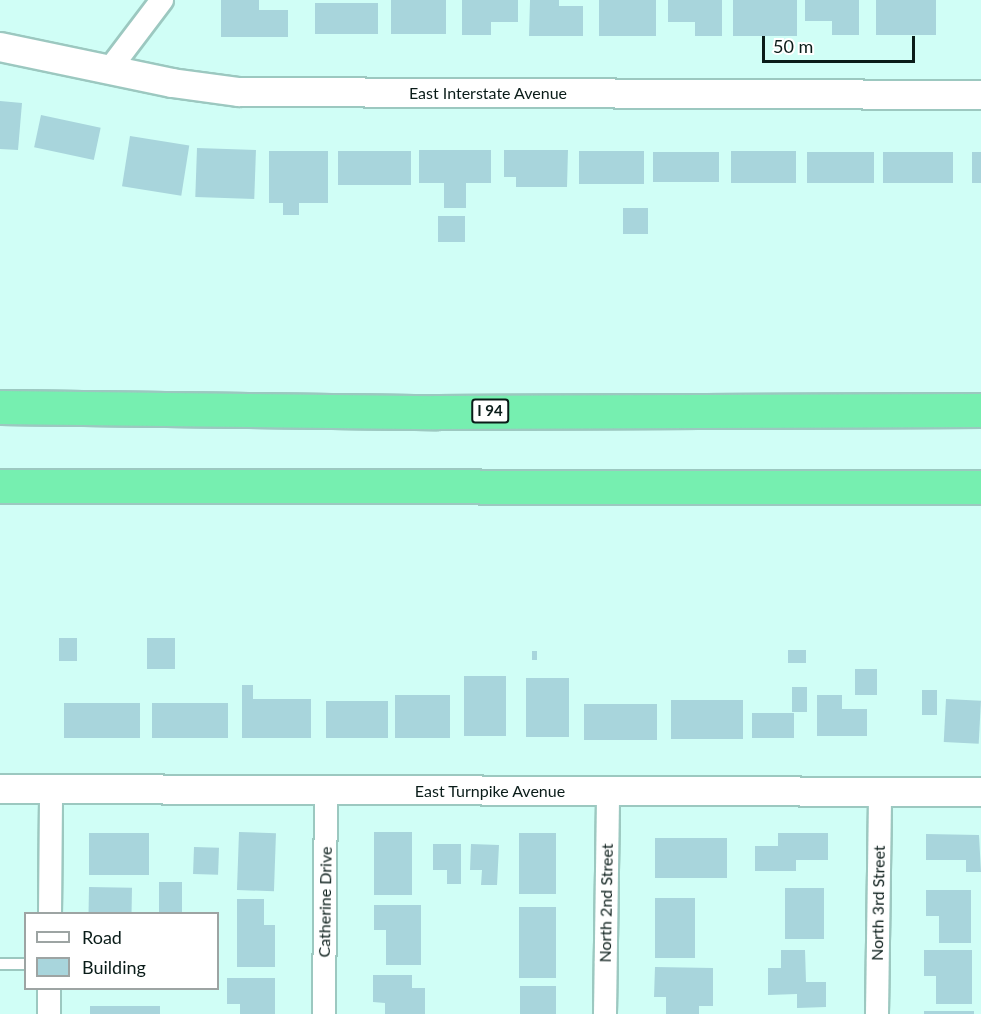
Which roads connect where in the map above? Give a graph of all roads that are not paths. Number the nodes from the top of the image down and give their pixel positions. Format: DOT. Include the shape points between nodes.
graph roads {
  1 [pos="162,0"];
  2 [pos="0,46"];
  3 [pos="109,70"];
  4 [pos="981,95"];
  5 [pos="0,407"];
  6 [pos="981,411"];
  7 [pos="0,486"];
  8 [pos="981,487"];
  9 [pos="0,789"];
  10 [pos="51,789"];
  11 [pos="326,790"];
  12 [pos="608,791"];
  13 [pos="880,791"];
  14 [pos="981,792"];
  15 [pos="50,912"];
  16 [pos="0,964"];
  17 [pos="24,964"];
  18 [pos="49,990"];
  19 [pos="49,1014"];
  20 [pos="324,1014"];
  21 [pos="605,1014"];
  22 [pos="877,1014"];
  1 -- 3 [label="street"];
  2 -- 3 [label="street, East Interstate Avenue"];
  3 -- 4 [label="street, East Interstate Avenue" via="239,92"];
  5 -- 6 [label="highway, I 94" via="435,412"];
  7 -- 8 [label="highway"];
  9 -- 10 [label="street, East Turnpike Avenue"];
  10 -- 11 [label="street, East Turnpike Avenue"];
  10 -- 15 [label="street"];
  11 -- 12 [label="street, East Turnpike Avenue"];
  11 -- 20 [label="street, Catherine Drive"];
  12 -- 13 [label="street, East Turnpike Avenue"];
  12 -- 21 [label="street, North 2nd Street"];
  13 -- 14 [label="street, East Turnpike Avenue"];
  13 -- 22 [label="street, North 3rd Street"];
  16 -- 17 [label="lane"];
  18 -- 19 [label="street"];
}
